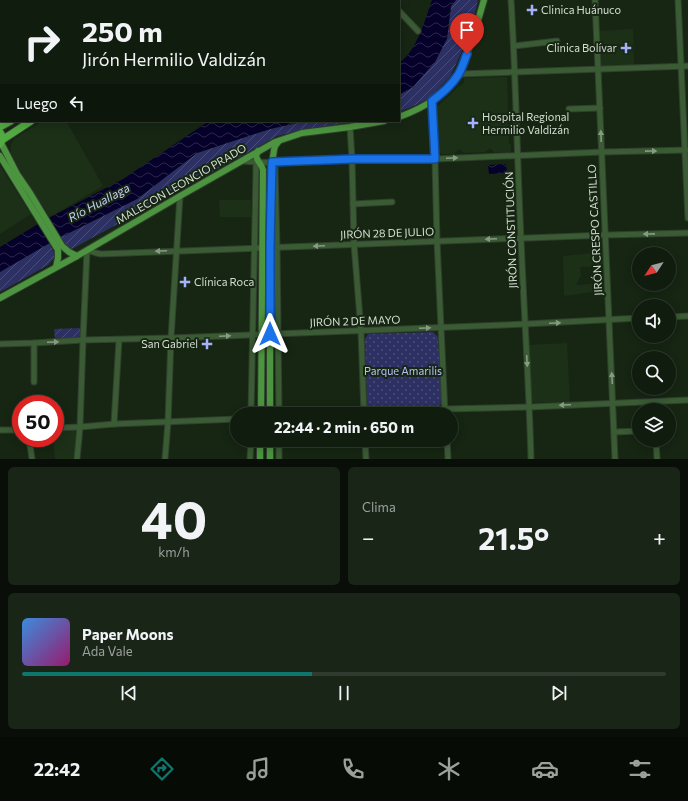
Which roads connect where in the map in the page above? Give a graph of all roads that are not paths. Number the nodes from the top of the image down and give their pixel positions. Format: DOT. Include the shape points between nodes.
graph roads {
  1 [pos="484,0"];
  2 [pos="511,0"];
  3 [pos="595,0"];
  4 [pos="678,0"];
  5 [pos="400,12"];
  6 [pos="418,31"];
  7 [pos="557,41"];
  8 [pos="514,46"];
  9 [pos="688,66"];
  10 [pos="681,67"];
  11 [pos="598,69"];
  12 [pos="514,72"];
  13 [pos="459,74"];
  14 [pos="432,101"];
  15 [pos="600,108"];
  16 [pos="569,109"];
  17 [pos="400,116"];
  18 [pos="9,122"];
  19 [pos="30,122"];
  20 [pos="378,122"];
  21 [pos="0,127"];
  22 [pos="350,127"];
  23 [pos="0,132"];
  24 [pos="280,140"];
  25 [pos="1,142"];
  26 [pos="686,150"];
  27 [pos="258,152"];
  28 [pos="602,152"];
  29 [pos="0,156"];
  30 [pos="518,156"];
  31 [pos="352,159"];
  32 [pos="435,159"];
  33 [pos="241,161"];
  34 [pos="259,162"];
  35 [pos="272,162"];
  36 [pos="27,194"];
  37 [pos="180,196"];
  38 [pos="392,202"];
  39 [pos="353,204"];
  40 [pos="688,218"];
  41 [pos="688,233"];
  42 [pos="606,235"];
  43 [pos="521,238"];
  44 [pos="437,241"];
  45 [pos="354,244"];
  46 [pos="270,247"];
  47 [pos="277,247"];
  48 [pos="60,248"];
  49 [pos="254,248"];
  50 [pos="262,248"];
  51 [pos="87,250"];
  52 [pos="177,250"];
  53 [pos="77,256"];
  54 [pos="56,267"];
  55 [pos="0,298"];
  56 [pos="688,316"];
  57 [pos="676,317"];
  58 [pos="632,318"];
  59 [pos="609,320"];
  60 [pos="526,324"];
  61 [pos="442,327"];
  62 [pos="361,331"];
  63 [pos="270,334"];
  64 [pos="278,334"];
  65 [pos="252,335"];
  66 [pos="261,335"];
  67 [pos="171,338"];
  68 [pos="82,340"];
  69 [pos="119,340"];
  70 [pos="0,344"];
  71 [pos="34,344"];
  72 [pos="34,382"];
  73 [pos="688,400"];
  74 [pos="613,403"];
  75 [pos="251,407"];
  76 [pos="261,407"];
  77 [pos="270,407"];
  78 [pos="279,407"];
  79 [pos="364,407"];
  80 [pos="445,407"];
  81 [pos="530,407"];
  82 [pos="458,411"];
  83 [pos="230,419"];
  84 [pos="168,422"];
  85 [pos="114,424"];
  86 [pos="80,427"];
  87 [pos="64,428"];
  88 [pos="0,430"];
  89 [pos="12,430"];
  90 [pos="632,431"];
  91 [pos="614,432"];
  92 [pos="30,447"];
  93 [pos="251,447"];
  94 [pos="260,447"];
  95 [pos="270,447"];
  96 [pos="279,447"];
  97 [pos="365,447"];
  98 [pos="447,447"];
  99 [pos="656,447"];
  100 [pos="32,459"];
  101 [pos="77,459"];
  102 [pos="165,459"];
  103 [pos="250,459"];
  104 [pos="260,459"];
  105 [pos="270,459"];
  106 [pos="279,459"];
  107 [pos="366,459"];
  108 [pos="448,459"];
  109 [pos="531,459"];
  110 [pos="615,459"];
  111 [pos="657,459"];
  1 -- 13 [label="main road"];
  2 -- 8 [label="street, JIRÓN CONSTITUCIÓN"];
  3 -- 11 [label="street, JIRÓN CRESPO CASTILLO"];
  4 -- 10 [label="street"];
  5 -- 6 [label="street"];
  7 -- 8 [label="street"];
  8 -- 12 [label="street, JIRÓN CONSTITUCIÓN"];
  9 -- 10 [label="street"];
  10 -- 11 [label="street"];
  10 -- 26 [label="street"];
  11 -- 12 [label="street"];
  11 -- 15 [label="street, JIRÓN CRESPO CASTILLO"];
  12 -- 13 [label="street"];
  12 -- 30 [label="street, JIRÓN CONSTITUCIÓN"];
  13 -- 14 [label="main road" via="447,89"];
  14 -- 17 [label="main road"];
  14 -- 32 [label="street"];
  15 -- 16 [label="street"];
  28 -- 15 [label="street, JIRÓN CRESPO CASTILLO, one-way"];
  18 -- 21 [label="highway"];
  19 -- 25 [label="highway"];
  20 -- 22 [label="main road, MALECON LEONCIO PRADO"];
  22 -- 24 [label="main road, MALECON LEONCIO PRADO" via="302,133"];
  22 -- 31 [label="street"];
  23 -- 25 [label="highway"];
  24 -- 27 [label="main road, MALECON LEONCIO PRADO"];
  24 -- 35 [label="main road" via="275,146"];
  25 -- 36 [label="main road"];
  28 -- 26 [label="street, one-way"];
  26 -- 40 [label="street"];
  27 -- 33 [label="main road, MALECON LEONCIO PRADO"];
  27 -- 34 [label="main road" via="256,158"];
  28 -- 30 [label="street"];
  28 -- 42 [label="street, JIRÓN CRESPO CASTILLO"];
  29 -- 36 [label="main road"];
  32 -- 30 [label="street, one-way"];
  30 -- 43 [label="street, JIRÓN CONSTITUCIÓN"];
  31 -- 32 [label="street"];
  31 -- 35 [label="street"];
  31 -- 39 [label="street"];
  32 -- 44 [label="street"];
  33 -- 34 [label="street"];
  33 -- 37 [label="main road, MALECON LEONCIO PRADO"];
  34 -- 35 [label="street"];
  34 -- 49 [label="street" via="256,166"];
  34 -- 50 [label="main road" via="263,170"];
  35 -- 46 [label="main road"];
  35 -- 47 [label="street" via="276,168"];
  36 -- 48 [label="main road"];
  37 -- 51 [label="main road, MALECON LEONCIO PRADO"];
  37 -- 52 [label="street"];
  38 -- 39 [label="street"];
  39 -- 45 [label="street"];
  41 -- 42 [label="street, JIRÓN 28 DE JULIO, one-way"];
  42 -- 43 [label="street, JIRÓN 28 DE JULIO"];
  42 -- 59 [label="street, JIRÓN CRESPO CASTILLO"];
  43 -- 44 [label="street, JIRÓN 28 DE JULIO, one-way"];
  43 -- 60 [label="street, JIRÓN CONSTITUCIÓN"];
  44 -- 45 [label="street, JIRÓN 28 DE JULIO"];
  44 -- 61 [label="street"];
  45 -- 47 [label="street, JIRÓN 28 DE JULIO, one-way"];
  45 -- 62 [label="street"];
  46 -- 47 [label="street, JIRÓN 28 DE JULIO"];
  46 -- 50 [label="street, JIRÓN 28 DE JULIO"];
  46 -- 63 [label="main road"];
  47 -- 64 [label="street"];
  48 -- 53 [label="main road"];
  48 -- 54 [label="main road"];
  49 -- 50 [label="street, JIRÓN 28 DE JULIO"];
  49 -- 52 [label="street, JIRÓN 28 DE JULIO"];
  49 -- 65 [label="street"];
  50 -- 66 [label="main road"];
  52 -- 51 [label="street, JIRÓN 28 DE JULIO, one-way" via="101,254"];
  51 -- 53 [label="main road, MALECON LEONCIO PRADO"];
  51 -- 68 [label="street"];
  52 -- 67 [label="street"];
  53 -- 54 [label="main road, MALECON LEONCIO PRADO"];
  54 -- 55 [label="main road, MALECON LEONCIO PRADO"];
  56 -- 57 [label="street"];
  58 -- 59 [label="street, JIRÓN 2 DE MAYO"];
  60 -- 59 [label="street, JIRÓN 2 DE MAYO, one-way"];
  74 -- 59 [label="street, JIRÓN CRESPO CASTILLO, one-way"];
  60 -- 61 [label="street, JIRÓN 2 DE MAYO"];
  60 -- 81 [label="street, JIRÓN CONSTITUCIÓN, one-way"];
  62 -- 61 [label="street, JIRÓN 2 DE MAYO, one-way"];
  61 -- 80 [label="street"];
  62 -- 64 [label="street, JIRÓN 2 DE MAYO"];
  62 -- 79 [label="street"];
  63 -- 64 [label="street, JIRÓN 2 DE MAYO"];
  63 -- 66 [label="street, JIRÓN 2 DE MAYO"];
  63 -- 77 [label="main road"];
  64 -- 78 [label="street"];
  65 -- 66 [label="street, JIRÓN 2 DE MAYO"];
  67 -- 65 [label="street, JIRÓN 2 DE MAYO, one-way"];
  65 -- 75 [label="street"];
  66 -- 76 [label="main road"];
  67 -- 69 [label="street, JIRÓN 2 DE MAYO"];
  67 -- 84 [label="street"];
  68 -- 69 [label="street, JIRÓN 2 DE MAYO"];
  71 -- 68 [label="street, JIRÓN 2 DE MAYO, one-way"];
  68 -- 86 [label="street"];
  69 -- 85 [label="street"];
  70 -- 71 [label="street, JIRÓN 2 DE MAYO"];
  71 -- 72 [label="street"];
  73 -- 74 [label="street"];
  74 -- 81 [label="street, one-way"];
  74 -- 91 [label="street, JIRÓN CRESPO CASTILLO"];
  81 -- 82 [label="street"];
  81 -- 109 [label="street, JIRÓN CONSTITUCIÓN"];
  83 -- 84 [label="street"];
  84 -- 85 [label="street"];
  84 -- 102 [label="street"];
  85 -- 86 [label="street"];
  86 -- 87 [label="street"];
  86 -- 101 [label="street"];
  88 -- 89 [label="street"];
  90 -- 91 [label="street"];
  91 -- 110 [label="street, JIRÓN CRESPO CASTILLO"];
  92 -- 100 [label="street"];
  93 -- 103 [label="street"];
  94 -- 104 [label="main road"];
  95 -- 105 [label="main road"];
  96 -- 106 [label="street"];
  97 -- 107 [label="street"];
  98 -- 108 [label="street"];
  99 -- 111 [label="street"];
}
